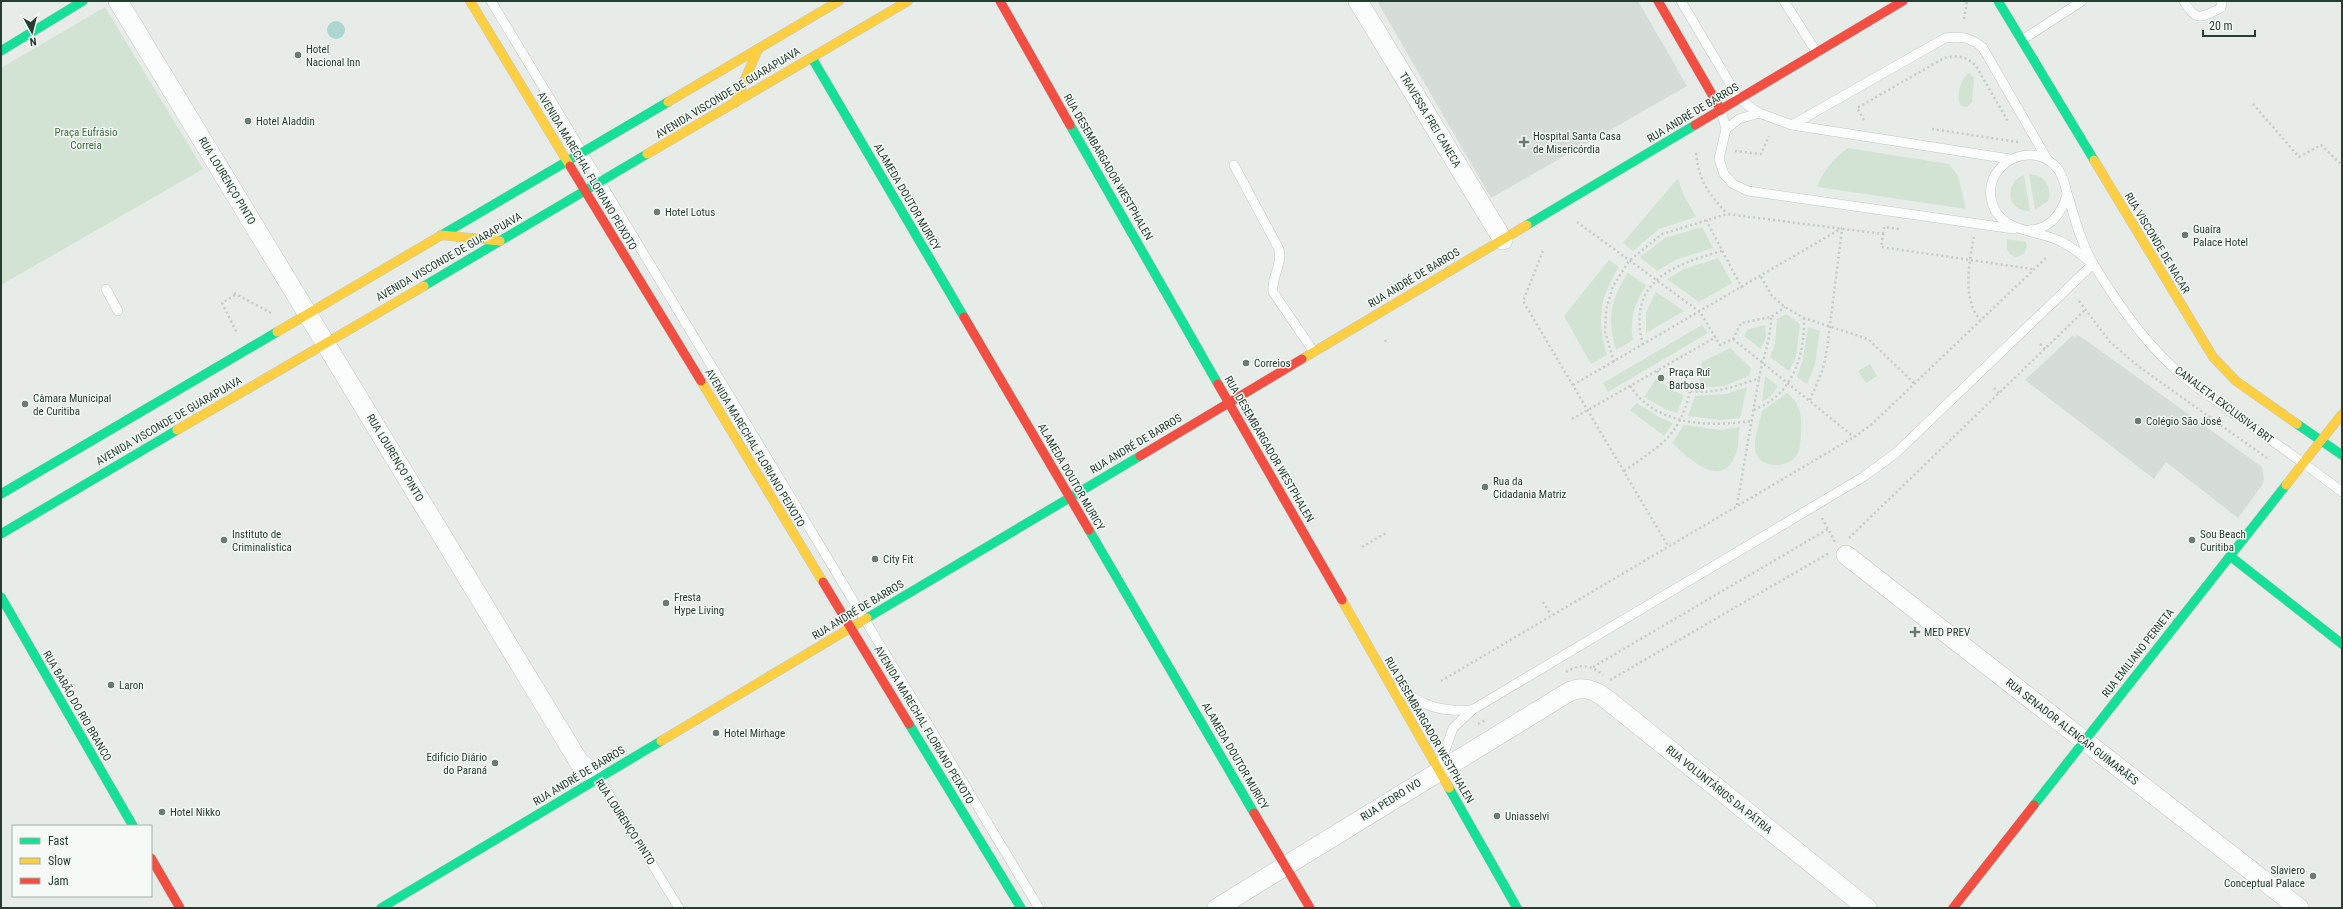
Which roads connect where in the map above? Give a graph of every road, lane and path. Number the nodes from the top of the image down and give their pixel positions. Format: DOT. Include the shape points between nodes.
graph roads {
  1 [pos="83,1"];
  2 [pos="118,1"];
  3 [pos="470,1"];
  4 [pos="491,1"];
  5 [pos="839,1"];
  6 [pos="908,1"];
  7 [pos="1000,1"];
  8 [pos="1358,1"];
  9 [pos="1658,1"];
  10 [pos="1681,1"];
  11 [pos="1784,1"];
  12 [pos="1903,1"];
  13 [pos="1967,1"];
  14 [pos="1998,1"];
  15 [pos="2082,1"];
  16 [pos="2184,1"];
  17 [pos="2222,1"];
  18 [pos="1964,19"];
  19 [pos="2022,40"];
  20 [pos="758,49"];
  21 [pos="1,51"];
  22 [pos="1817,53"];
  23 [pos="812,58"];
  24 [pos="1739,99"];
  25 [pos="735,103"];
  26 [pos="2252,104"];
  27 [pos="1721,110"];
  28 [pos="1759,113"];
  29 [pos="1864,120"];
  30 [pos="1792,125"];
  31 [pos="1932,129"];
  32 [pos="1726,130"];
  33 [pos="2013,130"];
  34 [pos="1769,136"];
  35 [pos="2017,136"];
  36 [pos="582,152"];
  37 [pos="1696,152"];
  38 [pos="1735,152"];
  39 [pos="2010,159"];
  40 [pos="2047,159"];
  41 [pos="567,161"];
  42 [pos="1234,165"];
  43 [pos="2342,165"];
  44 [pos="600,182"];
  45 [pos="585,191"];
  46 [pos="2067,195"];
  47 [pos="1727,214"];
  48 [pos="1706,220"];
  49 [pos="1577,222"];
  50 [pos="1842,228"];
  51 [pos="1899,230"];
  52 [pos="2023,230"];
  53 [pos="1883,234"];
  54 [pos="441,235"];
  55 [pos="1967,239"];
  56 [pos="1502,240"];
  57 [pos="500,241"];
  58 [pos="1543,251"];
  59 [pos="1722,251"];
  60 [pos="2046,256"];
  61 [pos="1970,260"];
  62 [pos="1629,261"];
  63 [pos="2093,264"];
  64 [pos="2033,270"];
  65 [pos="1761,277"];
  66 [pos="1655,280"];
  67 [pos="1742,288"];
  68 [pos="106,289"];
  69 [pos="2079,300"];
  70 [pos="248,302"];
  71 [pos="1786,307"];
  72 [pos="2086,309"];
  73 [pos="118,311"];
  74 [pos="1700,312"];
  75 [pos="307,314"];
  76 [pos="1771,317"];
  77 [pos="1804,318"];
  78 [pos="1980,320"];
  79 [pos="1829,325"];
  80 [pos="1716,337"];
  81 [pos="1733,339"];
  82 [pos="1385,340"];
  83 [pos="325,344"];
  84 [pos="1387,344"];
  85 [pos="2040,344"];
  86 [pos="1643,345"];
  87 [pos="2045,349"];
  88 [pos="245,350"];
  89 [pos="1314,352"];
  90 [pos="1614,362"];
  91 [pos="1762,362"];
  92 [pos="1657,371"];
  93 [pos="1759,378"];
  94 [pos="1788,382"];
  95 [pos="1914,383"];
  96 [pos="1573,385"];
  97 [pos="1630,386"];
  98 [pos="1994,388"];
  99 [pos="1690,392"];
  100 [pos="1999,393"];
  101 [pos="1810,400"];
  102 [pos="1229,403"];
  103 [pos="1588,410"];
  104 [pos="1753,410"];
  105 [pos="2342,414"];
  106 [pos="1572,419"];
  107 [pos="1681,420"];
  108 [pos="1751,421"];
  109 [pos="1854,437"];
  110 [pos="2322,440"];
  111 [pos="2342,455"];
  112 [pos="2267,458"];
  113 [pos="2303,463"];
  114 [pos="1624,471"];
  115 [pos="2342,492"];
  116 [pos="1,494"];
  117 [pos="1070,498"];
  118 [pos="1737,506"];
  119 [pos="1822,518"];
  120 [pos="1828,528"];
  121 [pos="1386,533"];
  122 [pos="1,534"];
  123 [pos="1668,546"];
  124 [pos="1362,547"];
  125 [pos="1842,551"];
  126 [pos="2230,556"];
  127 [pos="1,597"];
  128 [pos="1543,602"];
  129 [pos="1551,615"];
  130 [pos="864,620"];
  131 [pos="851,628"];
  132 [pos="2342,644"];
  133 [pos="1593,667"];
  134 [pos="1441,681"];
  135 [pos="1609,681"];
  136 [pos="1389,684"];
  137 [pos="1567,694"];
  138 [pos="1472,710"];
  139 [pos="2084,741"];
  140 [pos="1438,771"];
  141 [pos="599,778"];
  142 [pos="132,825"];
  143 [pos="152,860"];
  144 [pos="1286,866"];
  145 [pos="180,908"];
  146 [pos="381,908"];
  147 [pos="679,908"];
  148 [pos="1021,908"];
  149 [pos="1039,908"];
  150 [pos="1217,908"];
  151 [pos="1310,908"];
  152 [pos="1517,908"];
  153 [pos="1867,908"];
  154 [pos="1953,908"];
  155 [pos="2299,908"];
  1 -- 21 [label="main road"];
  2 -- 75 [label="street, RUA LOURENÇO PINTO"];
  3 -- 41 [label="main road, AVENIDA MARECHAL FLORIANO PEIXOTO"];
  4 -- 36 [label="lane"];
  5 -- 20 [label="main road, AVENIDA VISCONDE DE GUARAPUAVA"];
  6 -- 23 [label="main road, AVENIDA VISCONDE DE GUARAPUAVA"];
  7 -- 102 [label="main road, RUA DESEMBARGADOR WESTPHALEN"];
  8 -- 56 [label="street, TRAVESSA FREI CANECA"];
  9 -- 27 [label="main road"];
  10 -- 24 [label="lane"];
  11 -- 22 [label="lane"];
  12 -- 22 [label="main road, RUA ANDRÉ DE BARROS"];
  13 -- 18 [label="path"];
  14 -- 19 [label="main road, RUA VISCONDE DE NACAR"];
  15 -- 19 [label="lane"];
  16 -- 17 [label="lane" via="2195,17 2202,17 2221,8"];
  19 -- 110 [label="main road, RUA VISCONDE DE NACAR" via="2213,357 2236,381"];
  20 -- 25 [label="main road"];
  20 -- 36 [label="main road, AVENIDA VISCONDE DE GUARAPUAVA"];
  22 -- 24 [label="main road, RUA ANDRÉ DE BARROS"];
  23 -- 25 [label="main road, AVENIDA VISCONDE DE GUARAPUAVA"];
  23 -- 117 [label="main road, ALAMEDA DOUTOR MURICY"];
  24 -- 27 [label="main road, RUA ANDRÉ DE BARROS"];
  24 -- 28 [label="lane"];
  25 -- 44 [label="main road, AVENIDA VISCONDE DE GUARAPUAVA"];
  26 -- 43 [label="path" via="2299,158 2321,145"];
  27 -- 32 [label="lane"];
  27 -- 56 [label="main road, RUA ANDRÉ DE BARROS"];
  28 -- 30 [label="lane"];
  28 -- 32 [label="lane" via="1739,119"];
  29 -- 33 [label="path" via="1857,108 1944,58 1957,56 1970,60 1976,66"];
  30 -- 39 [label="lane"];
  30 -- 40 [label="lane" via="1945,38 1961,36 1973,40 1983,48"];
  31 -- 35 [label="path" via="2021,143"];
  32 -- 52 [label="lane" via="1719,159 1724,174 1733,184 1748,191"];
  34 -- 38 [label="path" via="1761,154"];
  36 -- 41 [label="main road, AVENIDA VISCONDE DE GUARAPUAVA"];
  36 -- 44 [label="lane"];
  37 -- 47 [label="path" via="1698,172 1705,188"];
  39 -- 40 [label="lane" via="2035,155"];
  39 -- 52 [label="lane" via="2000,167 1993,179 1990,192 1993,205 2000,217 2010,226"];
  40 -- 46 [label="lane" via="2058,168 2065,181"];
  41 -- 45 [label="main road, AVENIDA MARECHAL FLORIANO PEIXOTO"];
  41 -- 54 [label="main road, AVENIDA VISCONDE DE GUARAPUAVA"];
  42 -- 89 [label="lane" via="1279,249 1281,256 1272,286 1273,292"];
  44 -- 45 [label="main road, AVENIDA VISCONDE DE GUARAPUAVA"];
  44 -- 130 [label="lane"];
  45 -- 57 [label="main road, AVENIDA VISCONDE DE GUARAPUAVA"];
  45 -- 131 [label="main road, AVENIDA MARECHAL FLORIANO PEIXOTO"];
  46 -- 52 [label="lane" via="2057,217 2047,225 2036,230"];
  46 -- 63 [label="lane" via="2078,230"];
  47 -- 48 [label="path"];
  47 -- 50 [label="path"];
  48 -- 59 [label="path"];
  48 -- 62 [label="path" via="1662,234"];
  49 -- 62 [label="path"];
  50 -- 53 [label="path"];
  50 -- 65 [label="path"];
  50 -- 79 [label="path"];
  51 -- 53 [label="path" via="1884,227"];
  52 -- 63 [label="lane" via="2061,241"];
  53 -- 61 [label="path" via="1881,247"];
  54 -- 57 [label="main road"];
  54 -- 75 [label="main road, AVENIDA VISCONDE DE GUARAPUAVA"];
  55 -- 61 [label="path" via="1973,238"];
  56 -- 89 [label="main road, RUA ANDRÉ DE BARROS"];
  57 -- 83 [label="main road, AVENIDA VISCONDE DE GUARAPUAVA"];
  58 -- 96 [label="path" via="1523,301"];
  59 -- 66 [label="path" via="1675,267"];
  59 -- 67 [label="path"];
  60 -- 64 [label="path"];
  61 -- 64 [label="path"];
  61 -- 78 [label="path" via="1968,282 1971,303"];
  62 -- 66 [label="path"];
  62 -- 90 [label="path" via="1613,286 1606,310 1605,332"];
  63 -- 113 [label="lane, CANALETA EXCLUSIVA BRT" via="2155,350 2184,378"];
  63 -- 138 [label="lane" via="1896,453 1863,477"];
  64 -- 78 [label="path"];
  65 -- 67 [label="path"];
  65 -- 71 [label="path" via="1772,296"];
  66 -- 74 [label="path"];
  66 -- 86 [label="path" via="1640,313"];
  67 -- 74 [label="path"];
  68 -- 73 [label="lane"];
  69 -- 72 [label="path"];
  70 -- 88 [label="path" via="235,294 222,302"];
  71 -- 76 [label="path"];
  71 -- 77 [label="path"];
  72 -- 87 [label="path"];
  72 -- 112 [label="path" via="2110,342 2138,366"];
  74 -- 80 [label="path"];
  74 -- 86 [label="path"];
  75 -- 83 [label="street, RUA LOURENÇO PINTO"];
  75 -- 88 [label="main road, AVENIDA VISCONDE DE GUARAPUAVA"];
  76 -- 81 [label="path" via="1741,323"];
  76 -- 91 [label="path" via="1769,344"];
  77 -- 79 [label="path"];
  77 -- 94 [label="path" via="1800,357"];
  78 -- 95 [label="path"];
  79 -- 95 [label="path" via="1868,339"];
  79 -- 101 [label="path" via="1822,369"];
  80 -- 81 [label="path" via="1720,345"];
  80 -- 92 [label="path"];
  81 -- 91 [label="path"];
  82 -- 84 [label="path"];
  83 -- 122 [label="main road, AVENIDA VISCONDE DE GUARAPUAVA"];
  83 -- 141 [label="street, RUA LOURENÇO PINTO" via="579,762"];
  85 -- 87 [label="path"];
  86 -- 90 [label="path"];
  87 -- 100 [label="path"];
  88 -- 116 [label="main road, AVENIDA VISCONDE DE GUARAPUAVA"];
  89 -- 102 [label="main road, RUA ANDRÉ DE BARROS"];
  90 -- 96 [label="path"];
  91 -- 93 [label="path"];
  91 -- 94 [label="path"];
  92 -- 97 [label="path"];
  92 -- 99 [label="path" via="1664,380"];
  93 -- 99 [label="path" via="1728,390"];
  93 -- 104 [label="path"];
  94 -- 101 [label="path"];
  94 -- 104 [label="path" via="1773,400"];
  95 -- 109 [label="path" via="1871,425"];
  96 -- 103 [label="path"];
  97 -- 103 [label="path"];
  97 -- 107 [label="path" via="1638,398 1648,406"];
  98 -- 100 [label="path"];
  99 -- 107 [label="path"];
  100 -- 125 [label="path"];
  101 -- 109 [label="path"];
  102 -- 117 [label="main road, RUA ANDRÉ DE BARROS"];
  102 -- 136 [label="main road, RUA DESEMBARGADOR WESTPHALEN"];
  103 -- 106 [label="path"];
  103 -- 114 [label="path"];
  104 -- 108 [label="path"];
  105 -- 110 [label="main road, RUA EMILIANO PERNETA"];
  107 -- 108 [label="path" via="1721,425"];
  107 -- 114 [label="path" via="1666,441"];
  108 -- 118 [label="path"];
  109 -- 118 [label="path"];
  110 -- 111 [label="main road, RUA VISCONDE DE NACAR"];
  110 -- 113 [label="main road, RUA EMILIANO PERNETA"];
  113 -- 115 [label="lane, CANALETA EXCLUSIVA BRT"];
  113 -- 126 [label="main road, RUA EMILIANO PERNETA"];
  114 -- 123 [label="path"];
  117 -- 130 [label="main road, RUA ANDRÉ DE BARROS"];
  117 -- 144 [label="main road, ALAMEDA DOUTOR MURICY"];
  118 -- 123 [label="path"];
  119 -- 120 [label="path"];
  120 -- 125 [label="path"];
  120 -- 133 [label="path"];
  121 -- 124 [label="path"];
  123 -- 129 [label="path"];
  125 -- 135 [label="path"];
  125 -- 139 [label="street, RUA SENADOR ALENCAR GUIMARÃES"];
  126 -- 132 [label="main road"];
  126 -- 139 [label="main road, RUA EMILIANO PERNETA"];
  127 -- 142 [label="main road, RUA BARÃO DO RIO BRANCO"];
  128 -- 129 [label="path"];
  129 -- 134 [label="path"];
  130 -- 131 [label="main road, RUA ANDRÉ DE BARROS"];
  130 -- 149 [label="lane"];
  131 -- 141 [label="main road, RUA ANDRÉ DE BARROS"];
  131 -- 148 [label="main road, AVENIDA MARECHAL FLORIANO PEIXOTO"];
  136 -- 138 [label="lane" via="1438,709"];
  136 -- 140 [label="main road, RUA DESEMBARGADOR WESTPHALEN"];
  137 -- 140 [label="street, RUA PEDRO IVO"];
  137 -- 153 [label="street, RUA VOLUNTÁRIOS DA PÁTRIA" via="1574,689 1583,688 1595,691 1605,698"];
  138 -- 140 [label="lane" via="1453,728"];
  139 -- 154 [label="main road, RUA EMILIANO PERNETA"];
  139 -- 155 [label="street, RUA SENADOR ALENCAR GUIMARÃES"];
  140 -- 144 [label="street, RUA PEDRO IVO"];
  140 -- 152 [label="main road, RUA DESEMBARGADOR WESTPHALEN"];
  141 -- 146 [label="main road, RUA ANDRÉ DE BARROS"];
  141 -- 147 [label="lane, RUA LOURENÇO PINTO"];
  143 -- 145 [label="main road"];
  144 -- 150 [label="street, RUA PEDRO IVO"];
  144 -- 151 [label="main road, ALAMEDA DOUTOR MURICY"];
}
